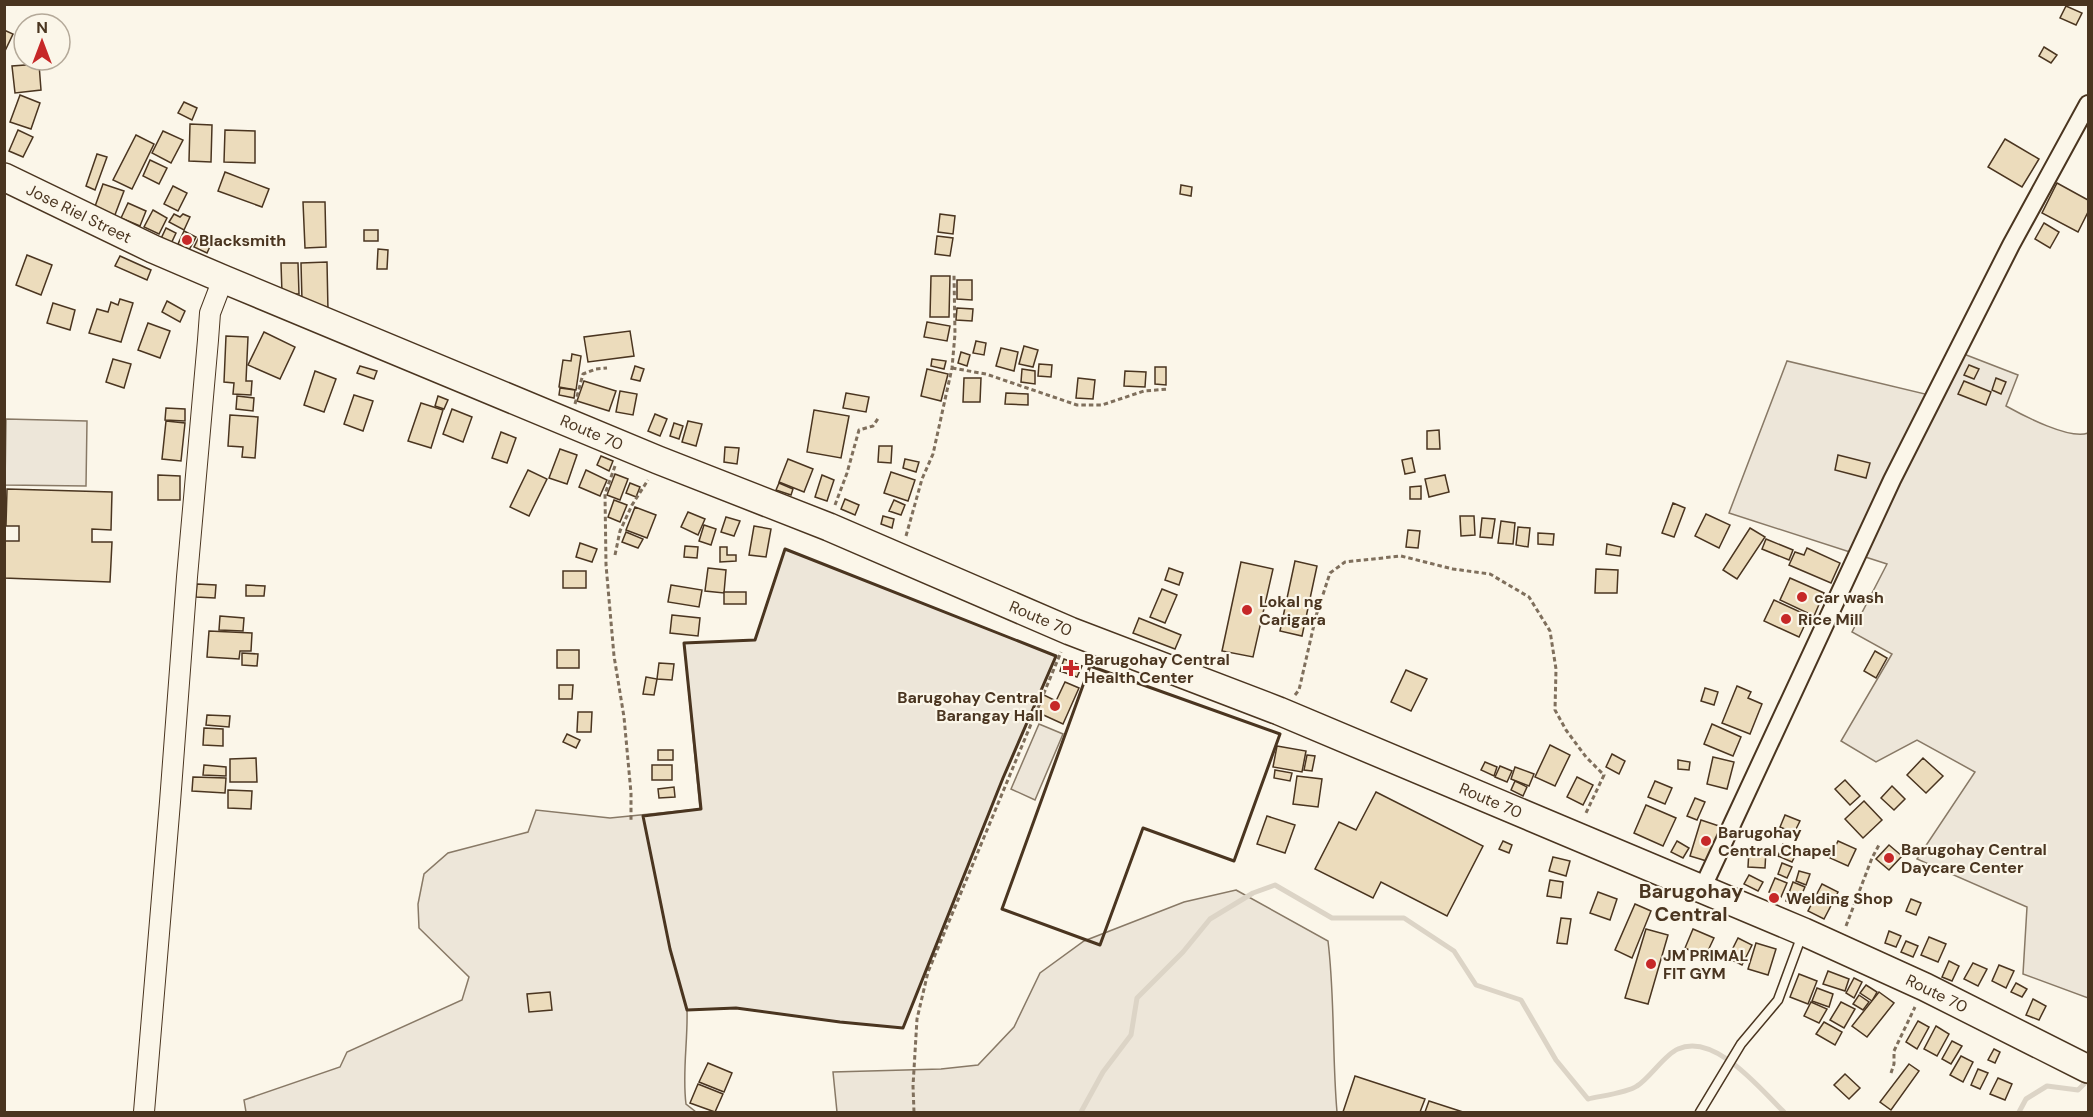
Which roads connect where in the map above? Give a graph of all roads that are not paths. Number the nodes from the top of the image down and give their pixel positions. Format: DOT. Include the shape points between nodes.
graph roads {
  1 [pos="2088,104"];
  2 [pos="4,177"];
  3 [pos="153,249"];
  4 [pos="223,279"];
  5 [pos="1702,889"];
  6 [pos="1804,932"];
  7 [pos="2086,1068"];
  8 [pos="144,1113"];
  9 [pos="1700,1113"];
  1 -- 5 [label="street" via="1902,459"];
  2 -- 3 [label="highway, Jose Riel Street"];
  3 -- 4 [label="highway, Route 70"];
  4 -- 5 [label="highway, Route 70" via="828,527 1070,631 1279,711"];
  4 -- 8 [label="street" via="210,313"];
  5 -- 6 [label="highway, Route 70"];
  6 -- 7 [label="highway, Route 70" via="1925,987"];
  6 -- 9 [label="lane" via="1778,1000 1741,1044"];
}
